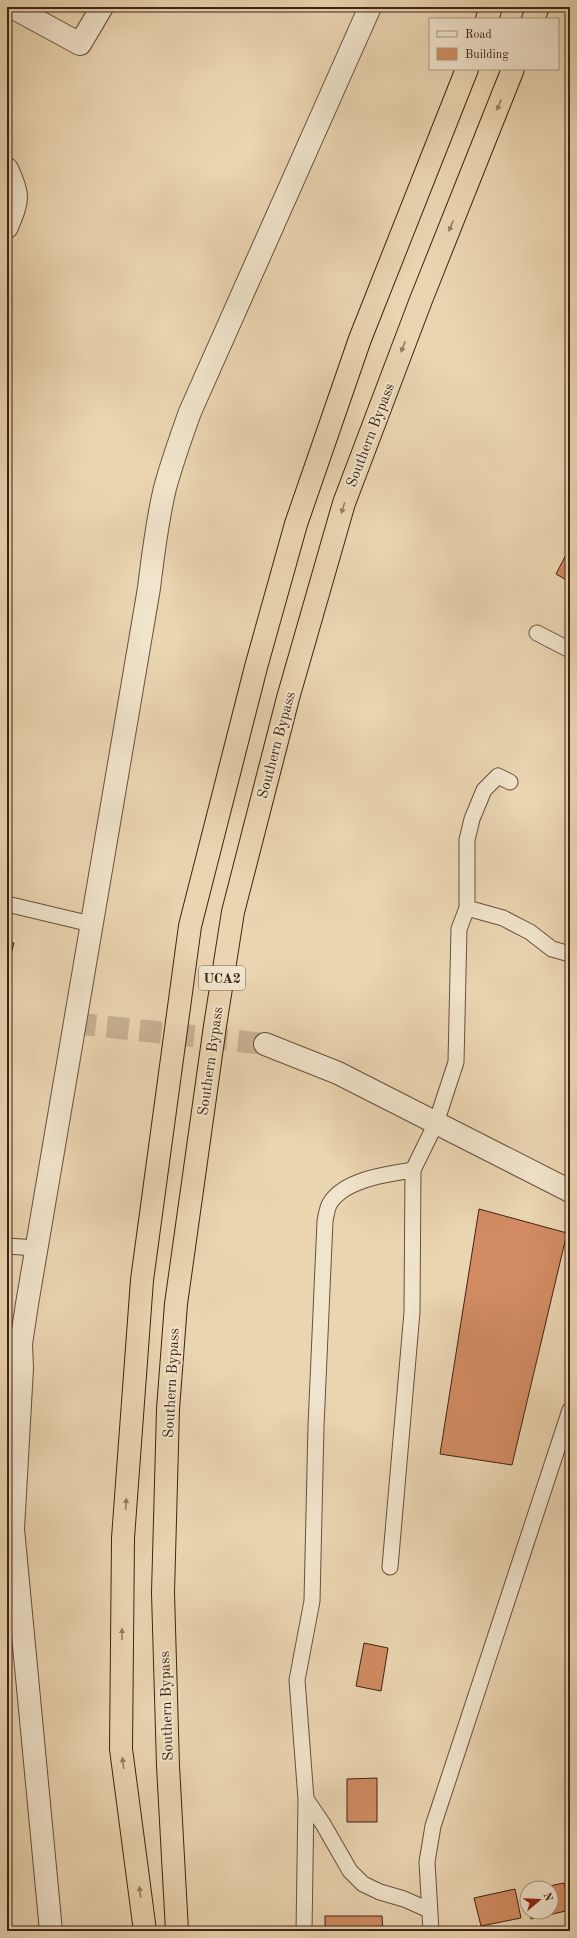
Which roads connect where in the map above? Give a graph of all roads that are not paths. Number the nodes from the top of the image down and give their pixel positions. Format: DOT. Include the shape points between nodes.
graph roads {
  1 [pos="12,7"];
  2 [pos="102,7"];
  3 [pos="370,7"];
  4 [pos="491,7"];
  5 [pos="538,7"];
  6 [pos="487,18"];
  7 [pos="533,18"];
  8 [pos="467,70"];
  9 [pos="513,70"];
  10 [pos="7,169"];
  11 [pos="7,227"];
  12 [pos="537,633"];
  13 [pos="570,650"];
  14 [pos="510,782"];
  15 [pos="7,904"];
  16 [pos="467,908"];
  17 [pos="91,924"];
  18 [pos="570,954"];
  19 [pos="265,1044"];
  20 [pos="436,1123"];
  21 [pos="413,1170"];
  22 [pos="570,1191"];
  23 [pos="7,1246"];
  24 [pos="36,1248"];
  25 [pos="570,1410"];
  26 [pos="390,1567"];
  27 [pos="306,1799"];
  28 [pos="429,1910"];
  29 [pos="51,1931"];
  30 [pos="145,1931"];
  31 [pos="177,1931"];
  32 [pos="304,1931"];
  33 [pos="431,1931"];
  1 -- 2 [label="street" via="80,44"];
  3 -- 17 [label="street" via="190,412 176,451 158,525"];
  4 -- 6 [label="highway"];
  5 -- 7 [label="highway"];
  30 -- 8 [label="highway, UCA2, one-way" via="122,1749 123,1538 142,1280 190,926 256,667 296,524 360,338"];
  9 -- 31 [label="highway, Southern Bypass / UCA2, one-way" via="344,503 288,698 233,912 214,1026 176,1304 168,1409 163,1593 168,1766"];
  10 -- 11 [label="street" via="15,185 17,203"];
  12 -- 13 [label="lane"];
  14 -- 16 [label="lane" via="498,776 484,790 472,819 467,840"];
  15 -- 17 [label="lane"];
  16 -- 18 [label="lane" via="503,918 530,932 552,949"];
  16 -- 20 [label="lane" via="459,929 456,1062"];
  17 -- 24 [label="street"];
  19 -- 20 [label="street" via="338,1073"];
  20 -- 21 [label="lane"];
  20 -- 22 [label="street"];
  21 -- 26 [label="lane" via="412,1312"];
  21 -- 27 [label="lane" via="377,1177 345,1188 330,1203 325,1221 312,1601 298,1680"];
  23 -- 24 [label="lane"];
  24 -- 29 [label="street" via="21,1344 22,1368 13,1529"];
  25 -- 28 [label="lane" via="433,1826 427,1862"];
  27 -- 28 [label="lane" via="350,1871 363,1884"];
  27 -- 32 [label="lane"];
  28 -- 33 [label="lane"];
}
